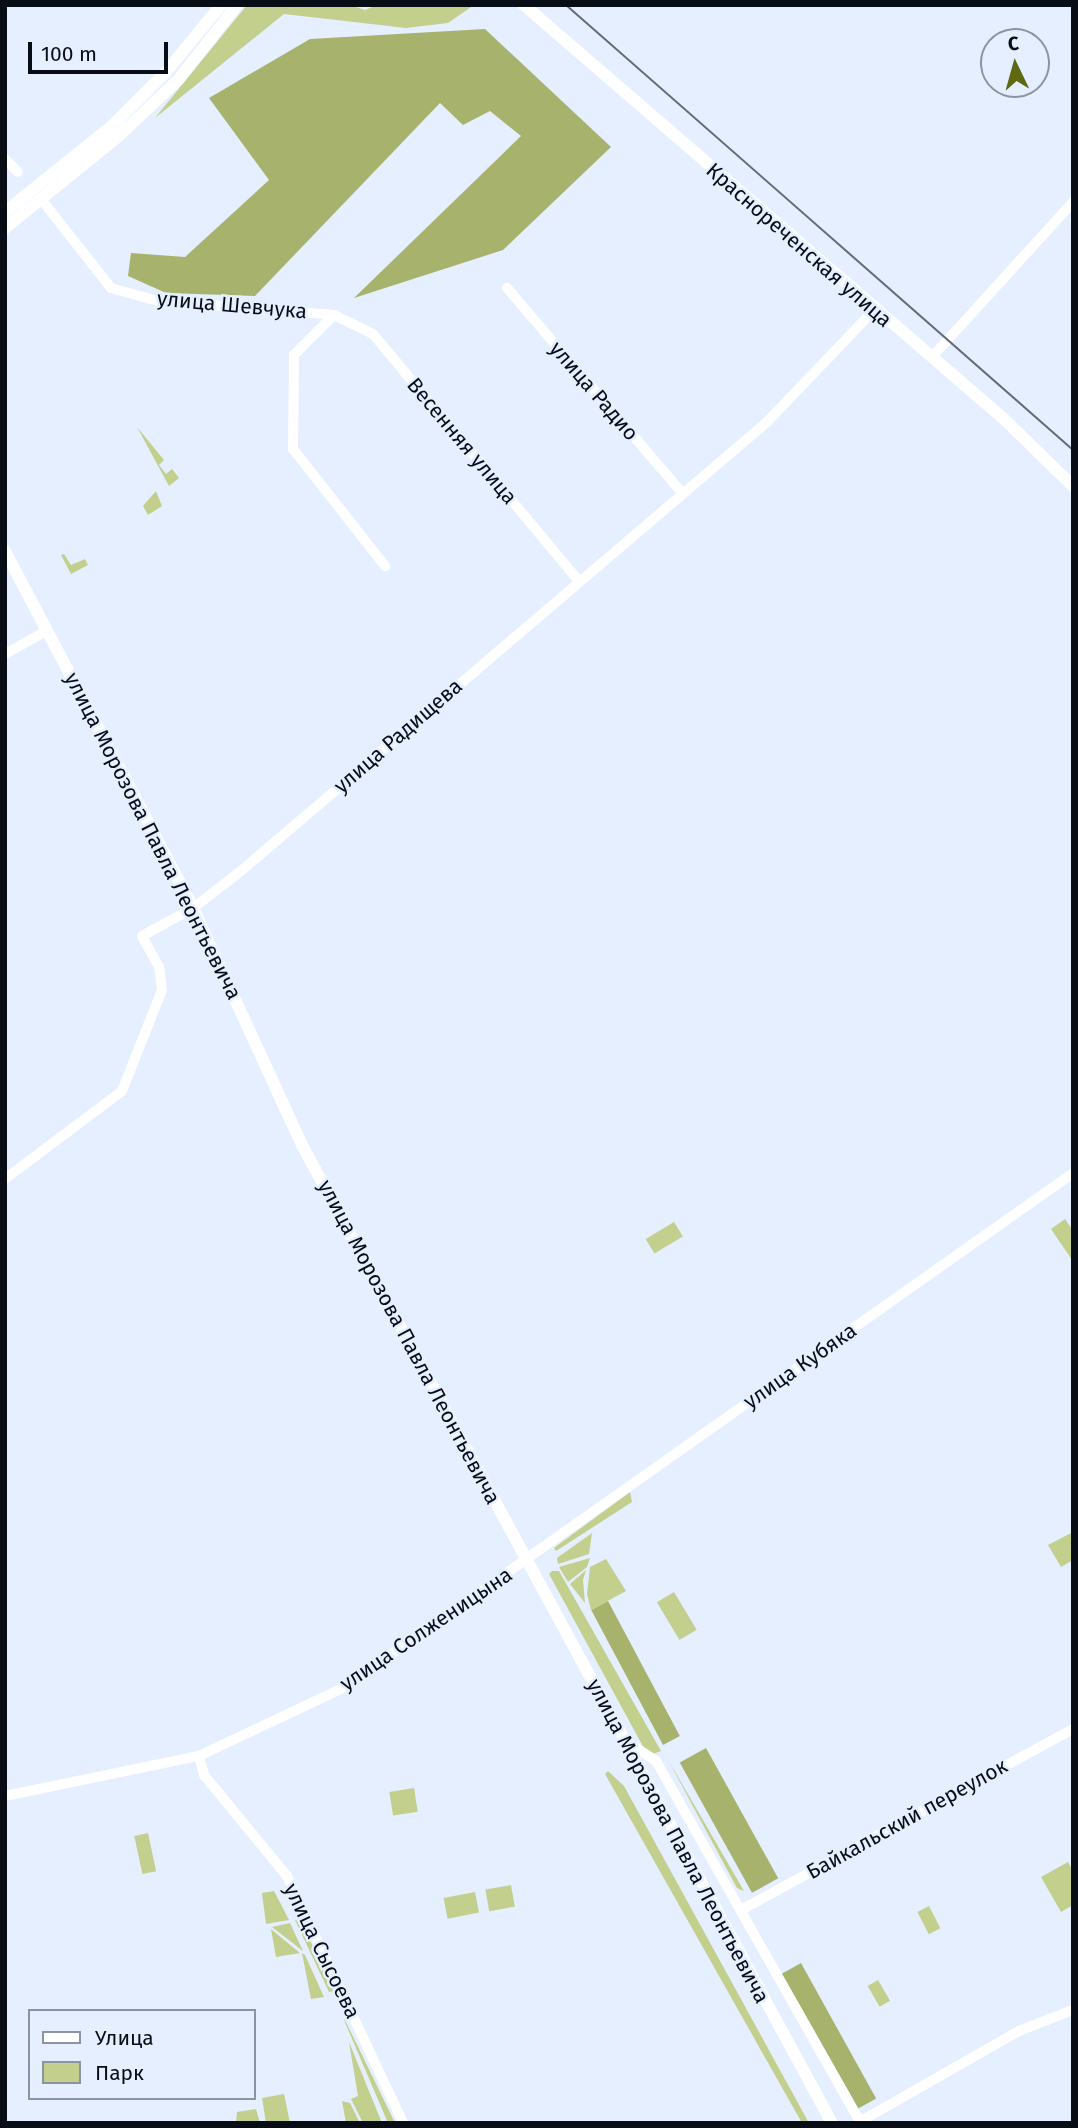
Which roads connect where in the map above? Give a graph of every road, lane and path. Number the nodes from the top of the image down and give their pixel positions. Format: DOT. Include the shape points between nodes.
graph roads {
  1 [pos="221,5"];
  2 [pos="237,5"];
  3 [pos="524,5"];
  4 [pos="5,159"];
  5 [pos="18,172"];
  6 [pos="41,199"];
  7 [pos="1073,202"];
  8 [pos="5,212"];
  9 [pos="5,228"];
  10 [pos="507,288"];
  11 [pos="874,310"];
  12 [pos="334,315"];
  13 [pos="932,357"];
  14 [pos="1073,486"];
  15 [pos="682,493"];
  16 [pos="5,551"];
  17 [pos="385,566"];
  18 [pos="579,581"];
  19 [pos="48,630"];
  20 [pos="5,654"];
  21 [pos="192,908"];
  22 [pos="1073,1173"];
  23 [pos="5,1178"];
  24 [pos="527,1560"];
  25 [pos="1073,1729"];
  26 [pos="622,1738"];
  27 [pos="199,1756"];
  28 [pos="5,1796"];
  29 [pos="741,1910"];
  30 [pos="1073,2010"];
  31 [pos="861,2122"];
  32 [pos="403,2123"];
  33 [pos="832,2123"];
  1 -- 8 [label="main road" via="166,72 112,126"];
  2 -- 6 [label="main road" via="178,80"];
  3 -- 11 [label="main road, Краснореченская улица"];
  4 -- 5 [label="street"];
  6 -- 9 [label="main road"];
  6 -- 12 [label="street, улица Шевчука" via="111,288 158,301"];
  7 -- 13 [label="street"];
  10 -- 15 [label="street, улица Радио"];
  11 -- 13 [label="main road, Краснореченская улица"];
  11 -- 15 [label="street, улица Радищева" via="767,422"];
  12 -- 17 [label="street, улица Шевчука" via="294,355 293,449"];
  12 -- 18 [label="street, Весенняя улица" via="373,334"];
  13 -- 14 [label="main road, Краснореченская улица"];
  15 -- 18 [label="street, улица Радищева"];
  16 -- 19 [label="main road, улица Морозова Павла Леонтьевича"];
  18 -- 21 [label="street, улица Радищева" via="241,872"];
  19 -- 20 [label="street"];
  19 -- 21 [label="main road, улица Морозова Павла Леонтьевича"];
  21 -- 23 [label="street, улица Радищева" via="142,936 159,967 162,990 120,1095"];
  21 -- 24 [label="main road, улица Морозова Павла Леонтьевича" via="302,1145"];
  22 -- 24 [label="street, улица Кубяка"];
  24 -- 26 [label="main road, улица Морозова Павла Леонтьевича"];
  24 -- 27 [label="street, улица Солженицына" via="345,1687"];
  25 -- 29 [label="street, Байкальский переулок"];
  26 -- 29 [label="street" via="656,1761"];
  26 -- 33 [label="main road, улица Морозова Павла Леонтьевича"];
  27 -- 28 [label="street, улица Солженицына"];
  27 -- 32 [label="street, улица Сысоева" via="204,1775 287,1876"];
  29 -- 31 [label="street"];
  30 -- 31 [label="street" via="1019,2031"];
}
